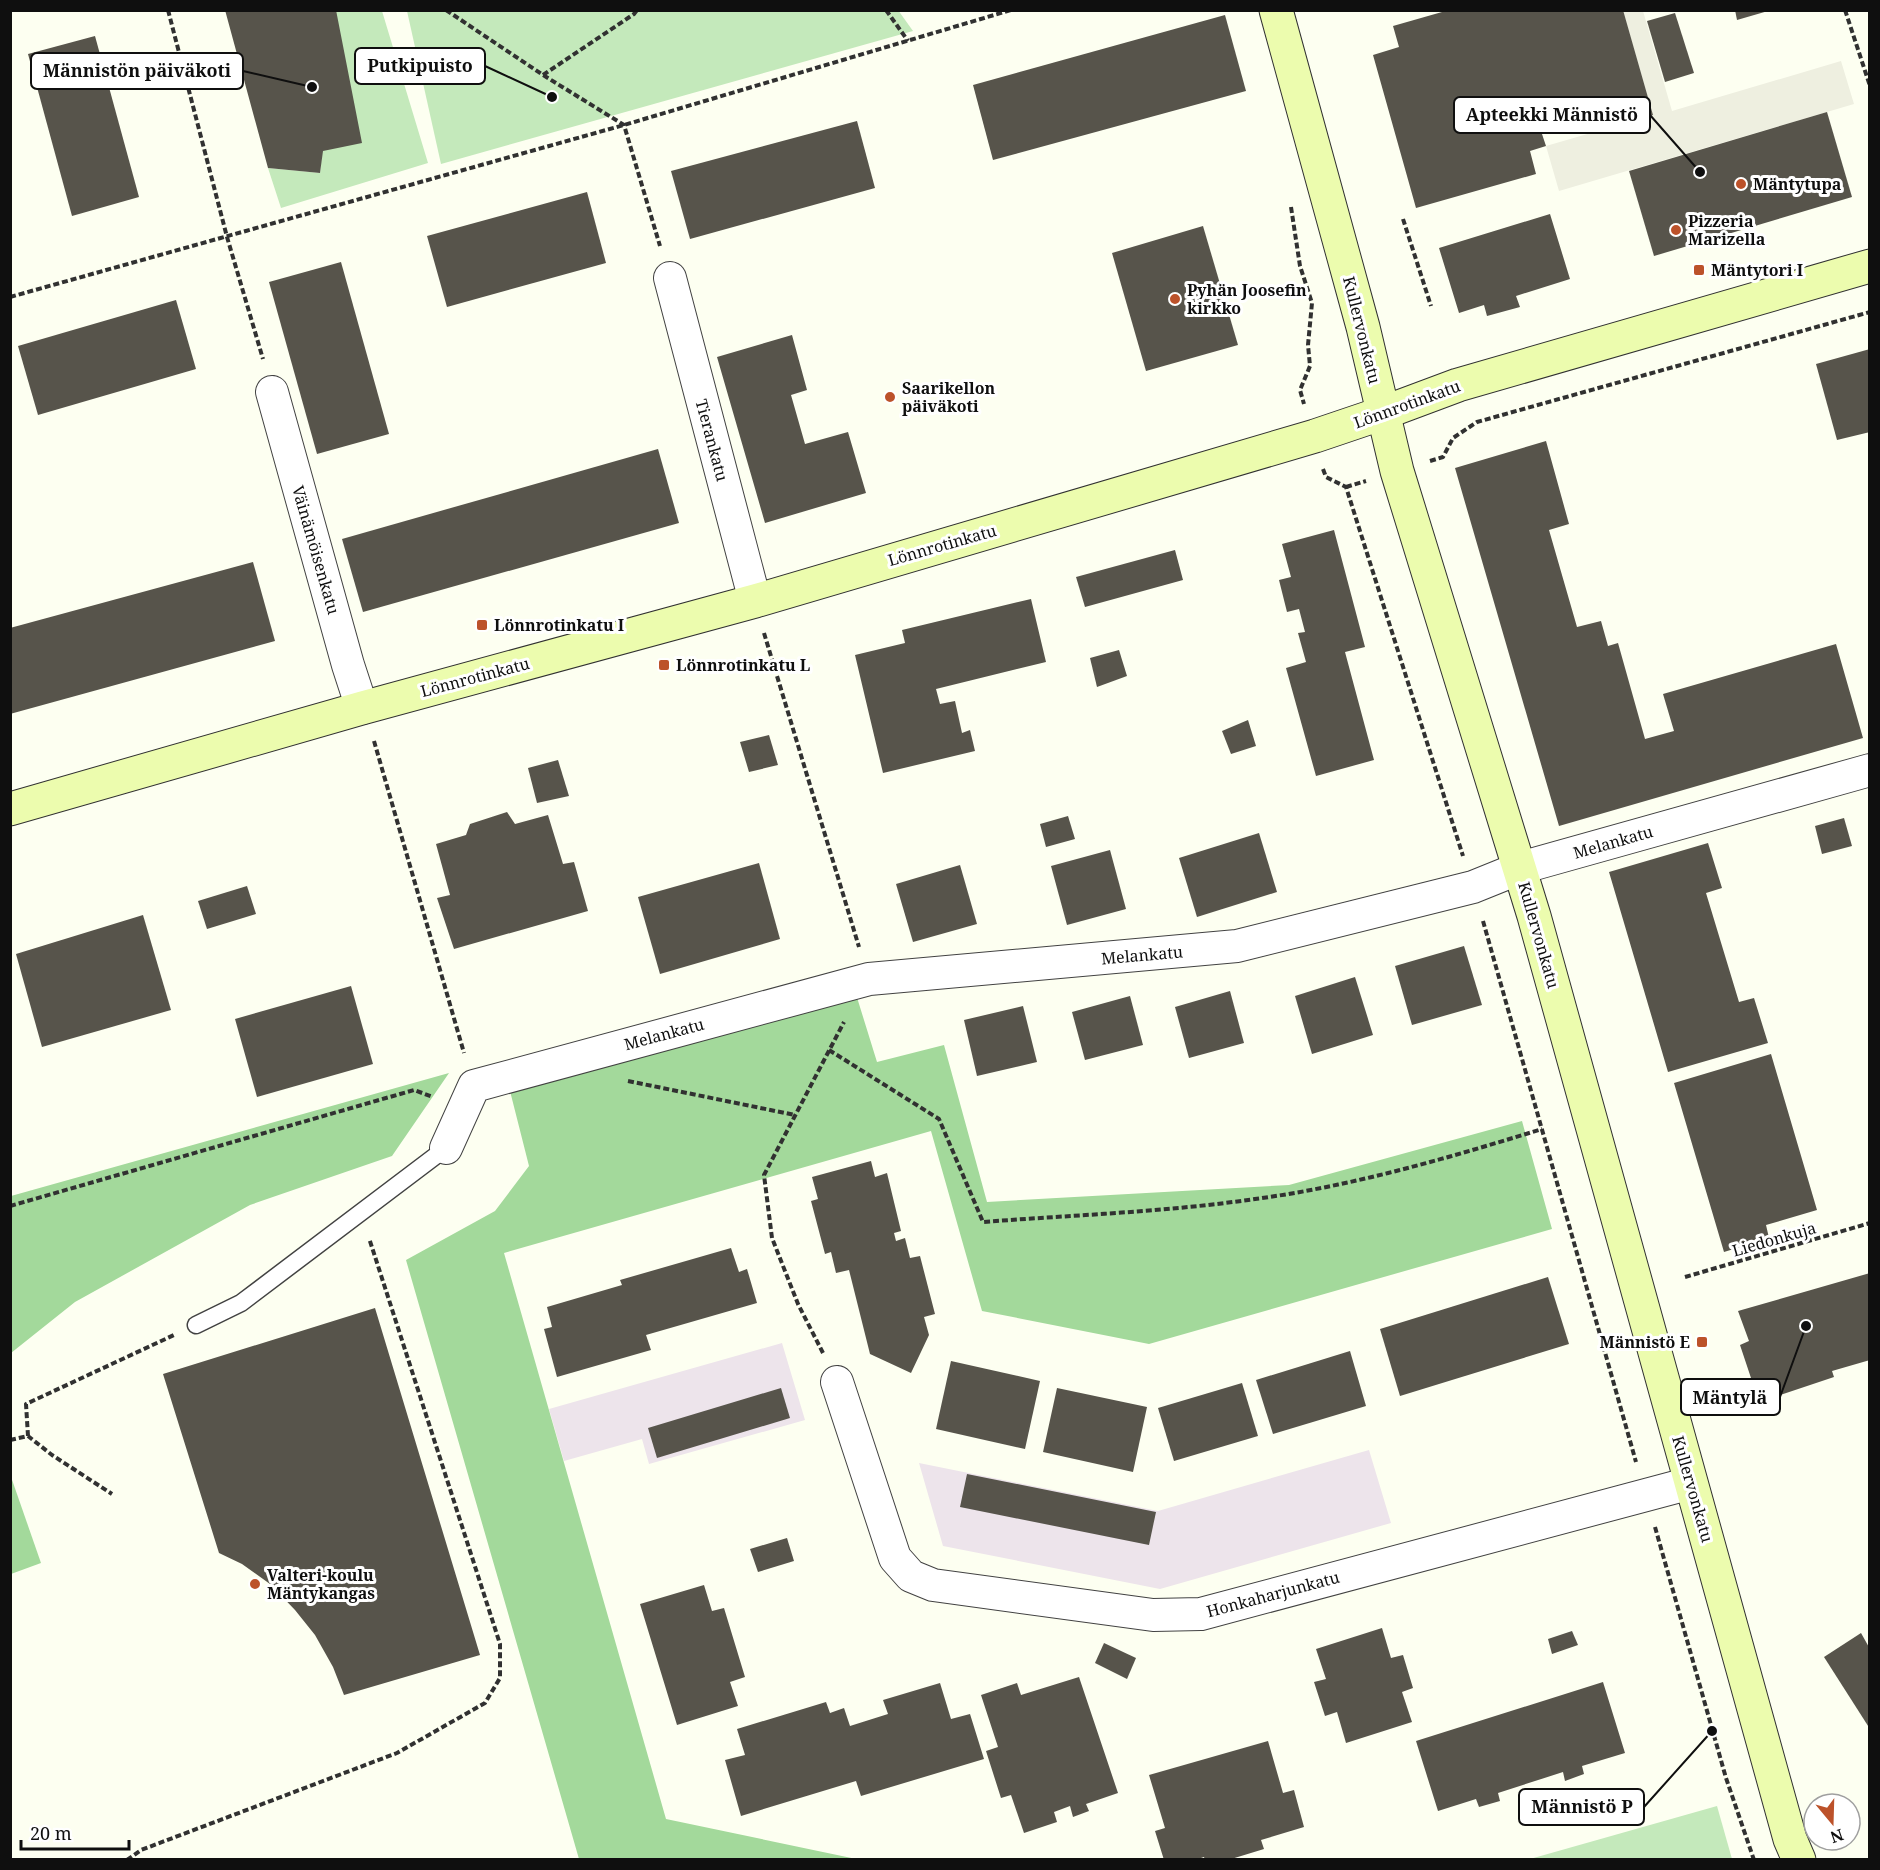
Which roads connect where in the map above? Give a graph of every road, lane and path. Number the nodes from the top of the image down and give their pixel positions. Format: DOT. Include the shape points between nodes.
graph roads {
  1 [pos="168,10"];
  2 [pos="446,10"];
  3 [pos="638,10"];
  4 [pos="886,10"];
  5 [pos="1011,10"];
  6 [pos="1276,10"];
  7 [pos="1845,10"];
  8 [pos="908,41"];
  9 [pos="543,75"];
  10 [pos="1869,86"];
  11 [pos="624,125"];
  12 [pos="1289,196"];
  13 [pos="1403,219"];
  14 [pos="227,237"];
  15 [pos="1869,266"];
  16 [pos="670,278"];
  17 [pos="10,297"];
  18 [pos="1431,306"];
  19 [pos="1869,312"];
  20 [pos="272,392"];
  21 [pos="1383,414"];
  22 [pos="1315,436"];
  23 [pos="1397,471"];
  24 [pos="1346,487"];
  25 [pos="755,601"];
  26 [pos="362,708"];
  27 [pos="1869,770"];
  28 [pos="10,809"];
  29 [pos="1520,868"];
  30 [pos="1473,887"];
  31 [pos="869,979"];
  32 [pos="829,1050"];
  33 [pos="619,1079"];
  34 [pos="468,1098"];
  35 [pos="795,1115"];
  36 [pos="1542,1129"];
  37 [pos="446,1148"];
  38 [pos="10,1206"];
  39 [pos="361,1212"];
  40 [pos="1869,1223"];
  41 [pos="1684,1278"];
  42 [pos="196,1325"];
  43 [pos="837,1382"];
  44 [pos="28,1436"];
  45 [pos="10,1440"];
  46 [pos="1691,1483"];
  47 [pos="112,1494"];
  48 [pos="1645,1496"];
  49 [pos="127,1860"];
  50 [pos="1754,1860"];
  51 [pos="1799,1860"];
  1 -- 14 [label="path"];
  2 -- 9 [label="path"];
  3 -- 9 [label="path"];
  4 -- 8 [label="path"];
  5 -- 8 [label="path"];
  6 -- 21 [label="main road, Kullervonkatu" via="1360,315"];
  7 -- 10 [label="path"];
  8 -- 11 [label="path"];
  9 -- 11 [label="path"];
  11 -- 14 [label="path"];
  11 -- 16 [label="path"];
  12 -- 22 [label="path" via="1300,266 1312,303 1310,366 1300,390"];
  13 -- 18 [label="path"];
  14 -- 17 [label="path"];
  14 -- 20 [label="path"];
  15 -- 21 [label="main road, Lönnrotinkatu" via="1458,385"];
  16 -- 25 [label="street, Tierankatu"];
  19 -- 23 [label="path" via="1477,422 1453,438 1443,457"];
  20 -- 26 [label="street, Väinämöisenkatu"];
  21 -- 22 [label="main road, Lönnrotinkatu"];
  21 -- 23 [label="main road, Kullervonkatu"];
  22 -- 24 [label="path" via="1326,477"];
  22 -- 25 [label="main road, Lönnrotinkatu"];
  23 -- 24 [label="path"];
  23 -- 29 [label="main road, Kullervonkatu"];
  24 -- 30 [label="path"];
  25 -- 26 [label="main road, Lönnrotinkatu"];
  25 -- 31 [label="path"];
  26 -- 28 [label="main road, Lönnrotinkatu"];
  26 -- 34 [label="path" via="375,744"];
  27 -- 29 [label="street, Melankatu"];
  29 -- 30 [label="street, Melankatu"];
  29 -- 46 [label="main road, Kullervonkatu"];
  30 -- 31 [label="street, Melankatu" via="1238,946"];
  30 -- 36 [label="path"];
  31 -- 32 [label="path"];
  31 -- 34 [label="street, Melankatu"];
  32 -- 35 [label="path"];
  32 -- 36 [label="path" via="939,1119 983,1222 1256,1199 1431,1162"];
  33 -- 35 [label="path"];
  34 -- 37 [label="street"];
  34 -- 38 [label="path" via="414,1090"];
  35 -- 43 [label="path" via="764,1175 772,1238 798,1304"];
  36 -- 48 [label="path"];
  37 -- 39 [label="lane"];
  39 -- 42 [label="lane" via="241,1303"];
  39 -- 49 [label="path" via="500,1644 500,1678 485,1703 397,1753 141,1851"];
  40 -- 41 [label="path, Liedonkuja"];
  42 -- 44 [label="path" via="26,1404"];
  43 -- 48 [label="street, Honkaharjunkatu" via="895,1558 911,1576 933,1585 1153,1615 1201,1614"];
  44 -- 45 [label="path"];
  44 -- 47 [label="path"];
  46 -- 48 [label="street, Honkaharjunkatu"];
  46 -- 51 [label="main road, Kullervonkatu"];
  48 -- 50 [label="path" via="1726,1778"];
}
